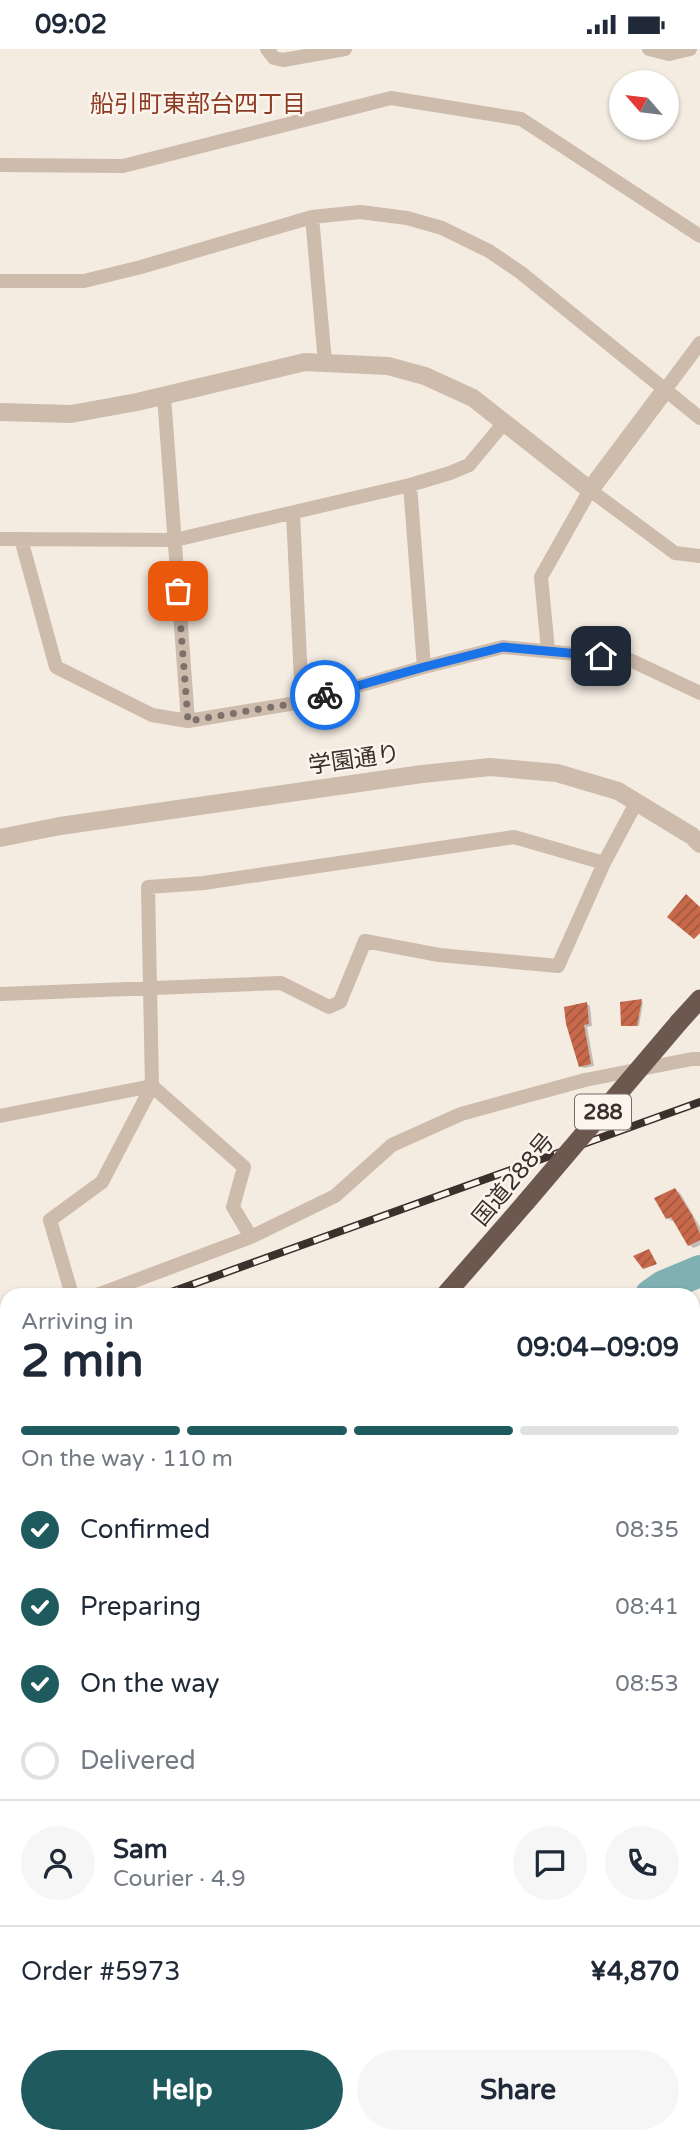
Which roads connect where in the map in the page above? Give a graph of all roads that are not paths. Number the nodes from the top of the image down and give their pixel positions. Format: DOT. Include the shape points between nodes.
graph roads {
  1 [pos="267,49"];
  2 [pos="345,49"];
  3 [pos="649,49"];
  4 [pos="690,49"];
  5 [pos="0,165"];
  6 [pos="312,217"];
  7 [pos="700,236"];
  8 [pos="0,282"];
  9 [pos="700,343"];
  10 [pos="325,362"];
  11 [pos="665,390"];
  12 [pos="164,396"];
  13 [pos="0,412"];
  14 [pos="700,418"];
  15 [pos="503,424"];
  16 [pos="410,485"];
  17 [pos="590,490"];
  18 [pos="293,513"];
  19 [pos="21,539"];
  20 [pos="0,540"];
  21 [pos="175,540"];
  22 [pos="700,556"];
  23 [pos="548,650"];
  24 [pos="424,667"];
  25 [pos="700,694"];
  26 [pos="302,702"];
  27 [pos="188,721"];
  28 [pos="637,801"];
  29 [pos="0,838"];
  30 [pos="700,844"];
  31 [pos="604,863"];
  32 [pos="152,988"];
  33 [pos="0,994"];
  34 [pos="700,999"];
  35 [pos="700,1059"];
  36 [pos="152,1086"];
  37 [pos="0,1116"];
  38 [pos="251,1237"];
  39 [pos="70,1288"];
  40 [pos="116,1288"];
  41 [pos="451,1288"];
  1 -- 2 [label="street" via="274,58 283,59"];
  3 -- 4 [label="street" via="669,54"];
  5 -- 7 [label="street" via="123,166 390,98 521,119"];
  6 -- 8 [label="street" via="84,281"];
  6 -- 10 [label="street"];
  6 -- 11 [label="street" via="360,212 407,218 477,245 520,272"];
  9 -- 11 [label="street"];
  10 -- 12 [label="street" via="305,362"];
  10 -- 15 [label="street" via="388,366 425,376 473,398"];
  11 -- 14 [label="street"];
  11 -- 17 [label="street"];
  12 -- 13 [label="street" via="71,414"];
  12 -- 21 [label="street"];
  15 -- 16 [label="street" via="468,465"];
  15 -- 17 [label="street"];
  16 -- 18 [label="street"];
  16 -- 24 [label="street"];
  17 -- 22 [label="street" via="675,553"];
  17 -- 23 [label="street" via="541,577"];
  18 -- 21 [label="street"];
  18 -- 26 [label="street"];
  19 -- 20 [label="street"];
  19 -- 21 [label="street"];
  19 -- 27 [label="street" via="56,667 152,715"];
  21 -- 27 [label="street"];
  23 -- 24 [label="street" via="503,647"];
  23 -- 25 [label="street" via="628,659"];
  24 -- 26 [label="street"];
  26 -- 27 [label="street"];
  28 -- 29 [label="street, 学園通り" via="556,773 490,768 146,813"];
  28 -- 30 [label="street, 学園通り"];
  28 -- 31 [label="street"];
  31 -- 32 [label="street" via="514,837 204,883 148,887"];
  31 -- 32 [label="street" via="558,966 439,955 365,941 340,1002 329,1007 281,983"];
  32 -- 33 [label="street"];
  32 -- 36 [label="street"];
  34 -- 41 [label="highway, 国道288号 / 288, bridge"];
  35 -- 38 [label="street" via="585,1080 461,1114 393,1145 335,1196"];
  36 -- 37 [label="street"];
  36 -- 38 [label="street" via="244,1167 233,1207"];
  36 -- 39 [label="street" via="102,1182 50,1220"];
  38 -- 40 [label="street"];
}
